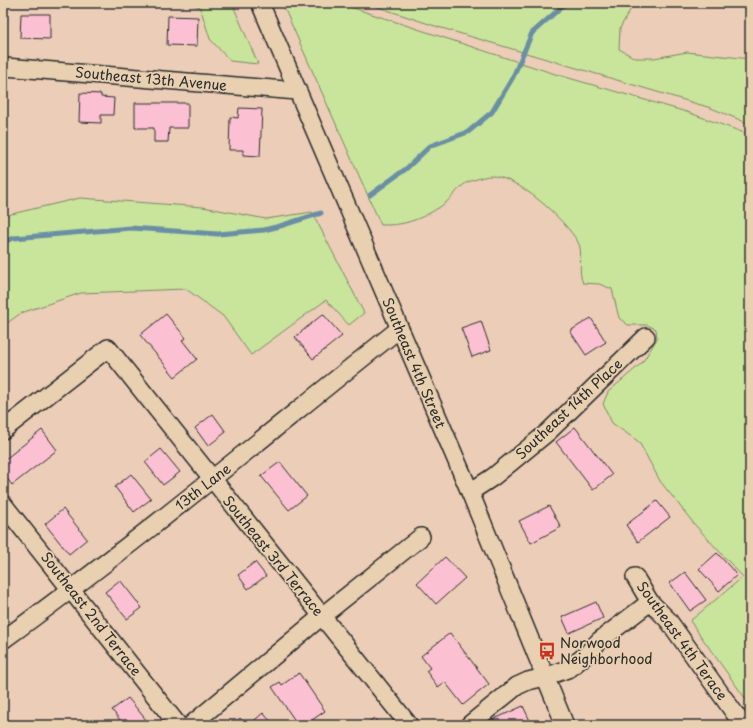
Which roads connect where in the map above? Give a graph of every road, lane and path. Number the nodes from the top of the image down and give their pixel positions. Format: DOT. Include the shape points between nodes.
graph roads {
  1 [pos="260,3"];
  2 [pos="4,68"];
  3 [pos="297,91"];
  4 [pos="399,329"];
  5 [pos="646,336"];
  6 [pos="3,430"];
  7 [pos="213,480"];
  8 [pos="470,492"];
  9 [pos="3,504"];
  10 [pos="422,537"];
  11 [pos="635,577"];
  12 [pos="72,590"];
  13 [pos="650,602"];
  14 [pos="322,616"];
  15 [pos="3,640"];
  16 [pos="545,677"];
  17 [pos="178,725"];
  18 [pos="191,725"];
  19 [pos="409,725"];
  20 [pos="469,725"];
  21 [pos="565,725"];
  22 [pos="743,725"];
  1 -- 3 [label="street, Southeast 4th Street"];
  2 -- 3 [label="street, Southeast 13th Avenue"];
  3 -- 4 [label="street, Southeast 4th Street"];
  4 -- 7 [label="street, 13th Lane"];
  4 -- 8 [label="street, Southeast 4th Street"];
  5 -- 8 [label="street, Southeast 14th Place" via="548,432 493,477"];
  6 -- 7 [label="street, Southeast 3rd Terrace" via="108,348"];
  7 -- 12 [label="street, 13th Lane"];
  7 -- 14 [label="street, Southeast 3rd Terrace"];
  8 -- 16 [label="street, Southeast 4th Street"];
  9 -- 12 [label="street, Southeast 2nd Terrace"];
  10 -- 14 [label="street"];
  11 -- 13 [label="street, Southeast 4th Terace"];
  12 -- 15 [label="street, 13th Lane"];
  12 -- 17 [label="street, Southeast 2nd Terrace"];
  13 -- 16 [label="street" via="599,641 570,668"];
  13 -- 22 [label="street, Southeast 4th Terace" via="668,620"];
  14 -- 18 [label="street"];
  14 -- 19 [label="street, Southeast 3rd Terrace"];
  16 -- 20 [label="street" via="528,680 517,686"];
  16 -- 21 [label="street, Southeast 4th Street"];
}
